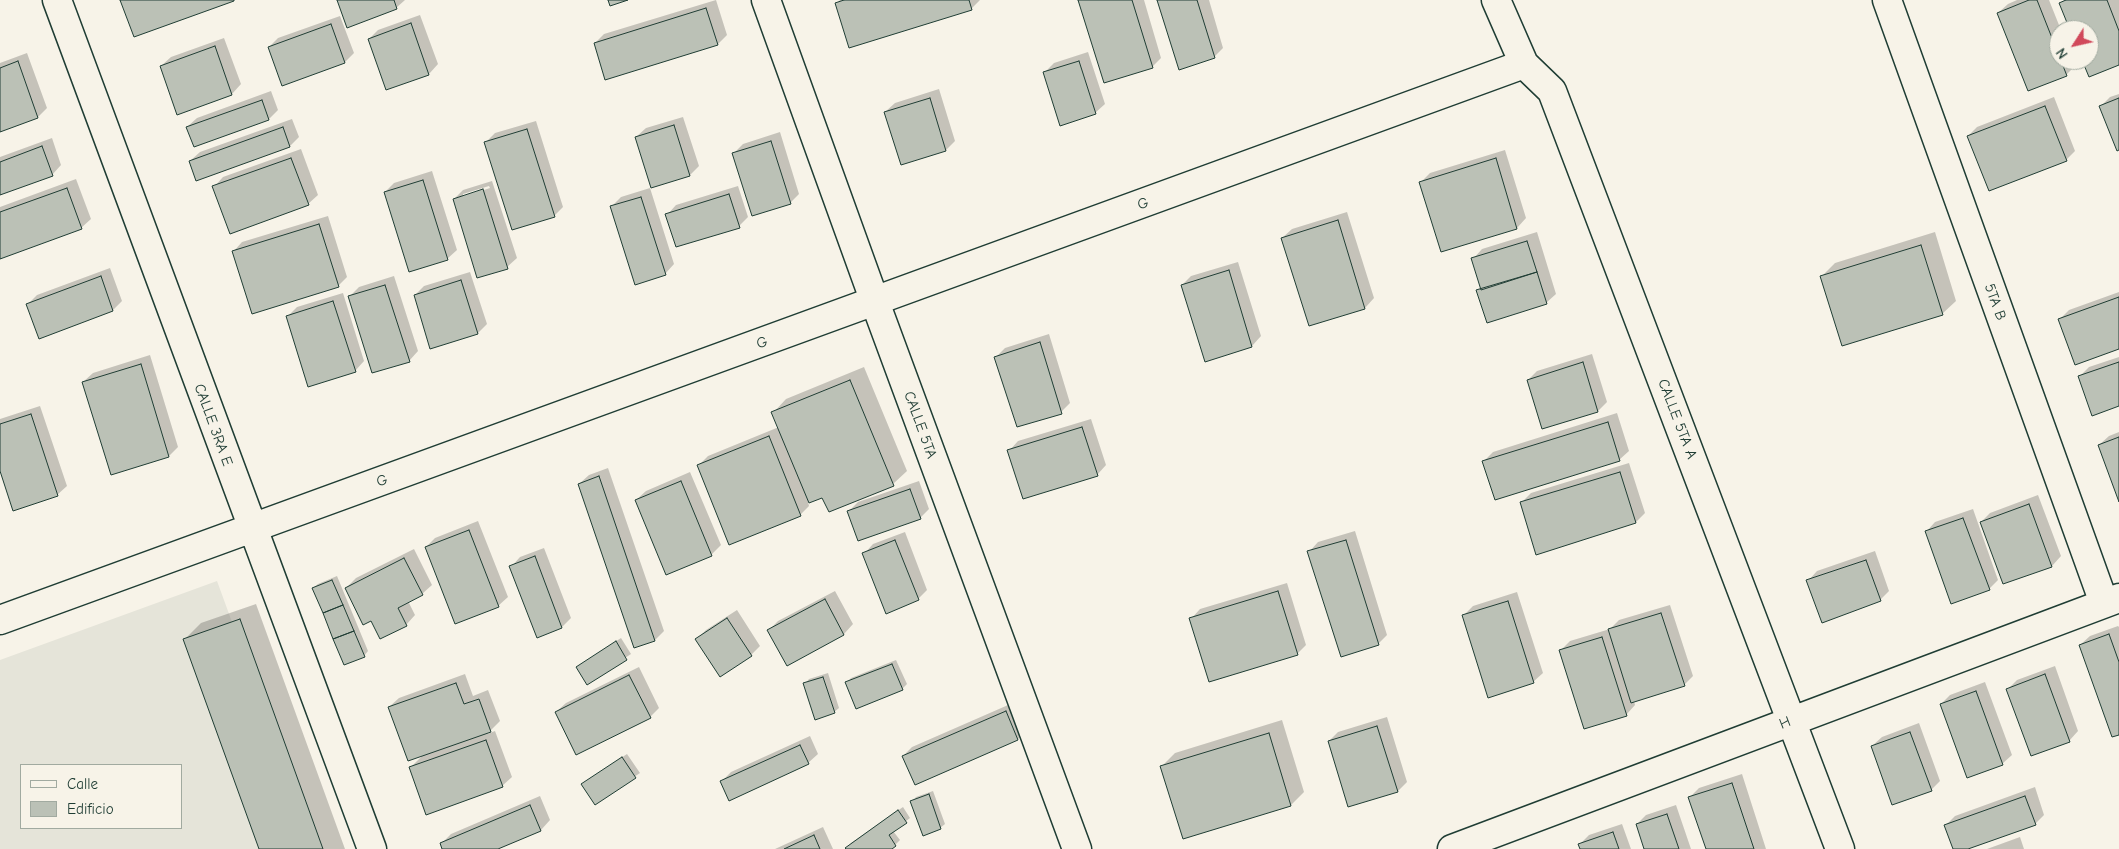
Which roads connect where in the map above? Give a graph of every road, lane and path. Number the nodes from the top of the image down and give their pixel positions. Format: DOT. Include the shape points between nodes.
graph roads {
  1 [pos="57,0"];
  2 [pos="766,0"];
  3 [pos="1496,0"];
  4 [pos="1887,0"];
  5 [pos="1524,64"];
  6 [pos="875,302"];
  7 [pos="252,528"];
  8 [pos="2112,600"];
  9 [pos="0,620"];
  10 [pos="1792,720"];
  11 [pos="372,849"];
  12 [pos="1077,849"];
  13 [pos="1452,849"];
  14 [pos="1840,849"];
  1 -- 7 [label="street, CALLE 3RA E"];
  2 -- 6 [label="street, CALLE 5TA"];
  3 -- 5 [label="street, CALLE 5TA A"];
  4 -- 8 [label="street, 5TA B"];
  5 -- 6 [label="street, G"];
  5 -- 10 [label="street, CALLE 5TA A" via="1552,92"];
  6 -- 7 [label="street, G"];
  6 -- 12 [label="street, CALLE 5TA"];
  7 -- 9 [label="street, G"];
  7 -- 11 [label="street, CALLE 3RA E"];
  8 -- 10 [label="street, H"];
  10 -- 13 [label="street, H"];
  10 -- 14 [label="street, CALLE 5TA A"];
}
